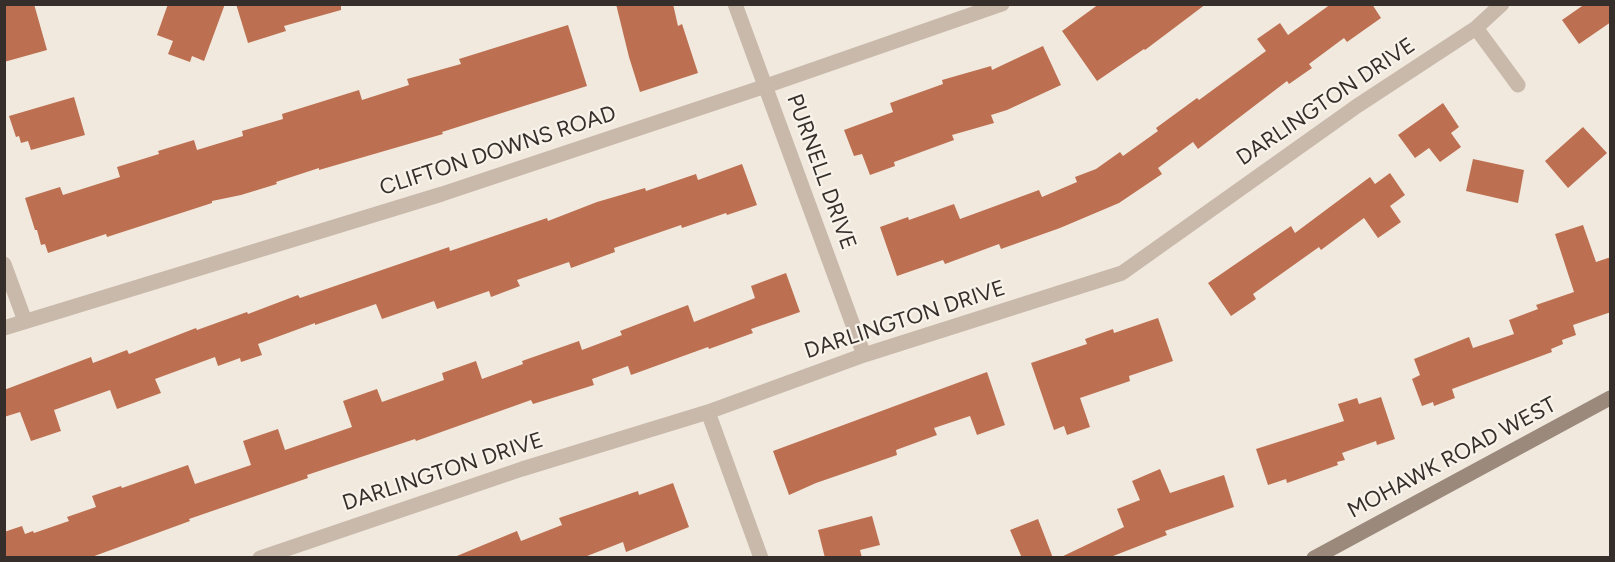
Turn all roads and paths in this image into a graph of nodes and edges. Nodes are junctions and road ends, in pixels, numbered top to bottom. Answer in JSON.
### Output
{"nodes":[{"id":1,"x":735,"y":4,"type":"edge"},
{"id":2,"x":1002,"y":4,"type":"edge"},
{"id":3,"x":1502,"y":4,"type":"edge"},
{"id":4,"x":1476,"y":28,"type":"junction"},
{"id":5,"x":1518,"y":85,"type":"dead end"},
{"id":6,"x":766,"y":86,"type":"junction"},
{"id":7,"x":4,"y":264,"type":"edge"},
{"id":8,"x":26,"y":321,"type":"junction"},
{"id":9,"x":4,"y":328,"type":"edge"},
{"id":10,"x":864,"y":355,"type":"junction"},
{"id":11,"x":1611,"y":399,"type":"edge"},
{"id":12,"x":708,"y":412,"type":"junction"},
{"id":13,"x":260,"y":558,"type":"edge"},
{"id":14,"x":761,"y":558,"type":"edge"},
{"id":15,"x":1314,"y":558,"type":"edge"}],
"edges":[{"from":1,"to":6,"type":"street","name":"PURNELL DRIVE"},
{"from":2,"to":6,"type":"street","name":"CLIFTON DOWNS ROAD"},
{"from":3,"to":4,"type":"street","name":"DARLINGTON DRIVE"},
{"from":4,"to":5,"type":"street"},
{"from":4,"to":10,"type":"street","name":"DARLINGTON DRIVE"},
{"from":6,"to":8,"type":"street","name":"CLIFTON DOWNS ROAD"},
{"from":6,"to":10,"type":"street","name":"PURNELL DRIVE"},
{"from":7,"to":8,"type":"street"},
{"from":8,"to":9,"type":"street","name":"CLIFTON DOWNS ROAD"},
{"from":10,"to":12,"type":"street","name":"DARLINGTON DRIVE"},
{"from":11,"to":15,"type":"main road","name":"MOHAWK ROAD WEST"},
{"from":12,"to":13,"type":"street","name":"DARLINGTON DRIVE"},
{"from":12,"to":14,"type":"street"}]}
